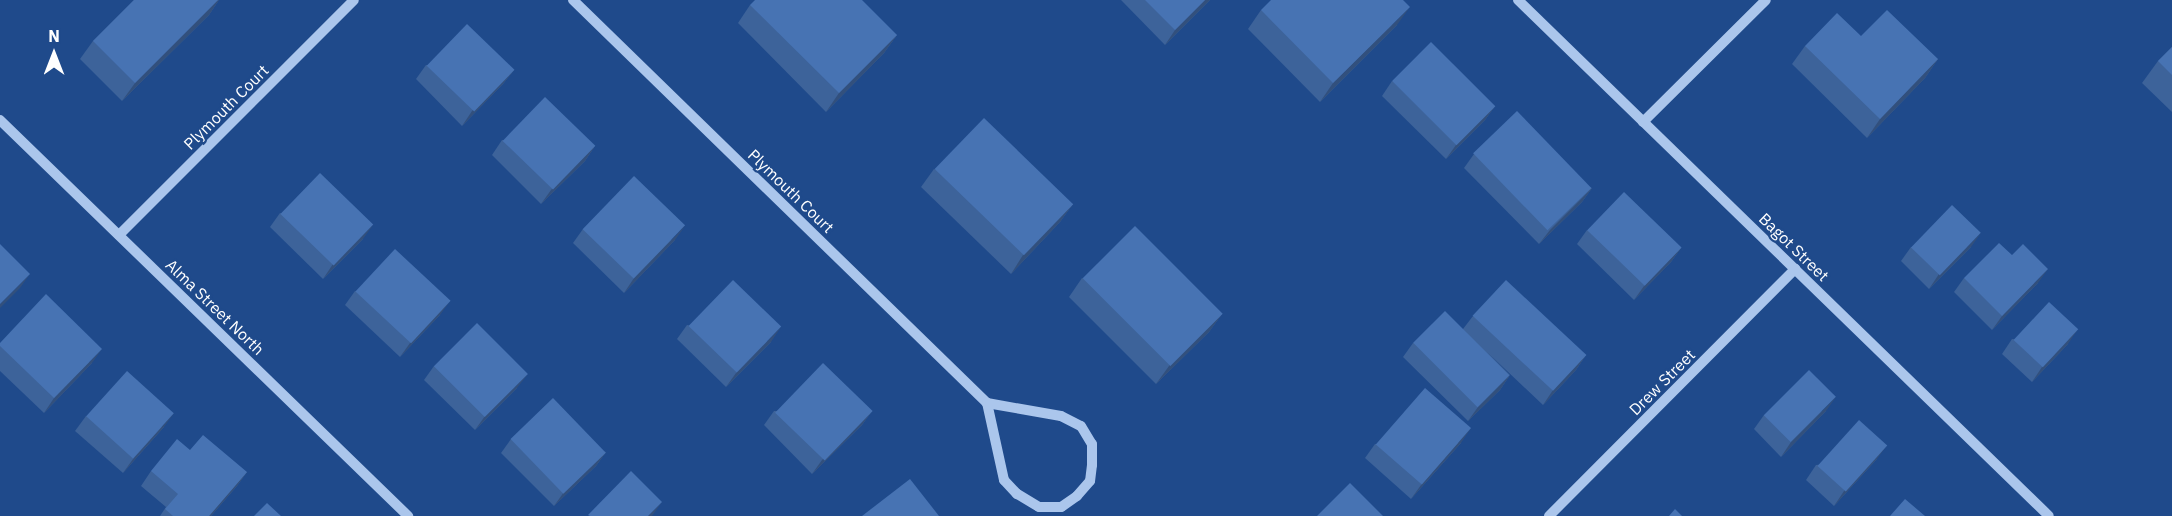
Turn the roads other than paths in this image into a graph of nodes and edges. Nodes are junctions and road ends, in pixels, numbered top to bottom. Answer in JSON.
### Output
{"nodes":[{"id":1,"x":354,"y":0,"type":"edge"},
{"id":2,"x":573,"y":0,"type":"edge"},
{"id":3,"x":1518,"y":0,"type":"edge"},
{"id":4,"x":1766,"y":0,"type":"edge"},
{"id":5,"x":0,"y":120,"type":"edge"},
{"id":6,"x":1643,"y":122,"type":"junction"},
{"id":7,"x":119,"y":235,"type":"junction"},
{"id":8,"x":1795,"y":269,"type":"junction"},
{"id":9,"x":987,"y":403,"type":"junction"},
{"id":10,"x":408,"y":516,"type":"edge"},
{"id":11,"x":1549,"y":516,"type":"edge"},
{"id":12,"x":2049,"y":516,"type":"edge"}],
"edges":[{"from":1,"to":7,"type":"street","name":"Plymouth Court"},
{"from":2,"to":9,"type":"street","name":"Plymouth Court"},
{"from":3,"to":6,"type":"street","name":"Bagot Street"},
{"from":4,"to":6,"type":"street"},
{"from":5,"to":7,"type":"street","name":"Alma Street North"},
{"from":6,"to":8,"type":"street","name":"Bagot Street"},
{"from":7,"to":10,"type":"street","name":"Alma Street North"},
{"from":8,"to":11,"type":"street","name":"Drew Street"},
{"from":8,"to":12,"type":"street","name":"Bagot Street"},
{"from":9,"to":9,"type":"street"}]}
